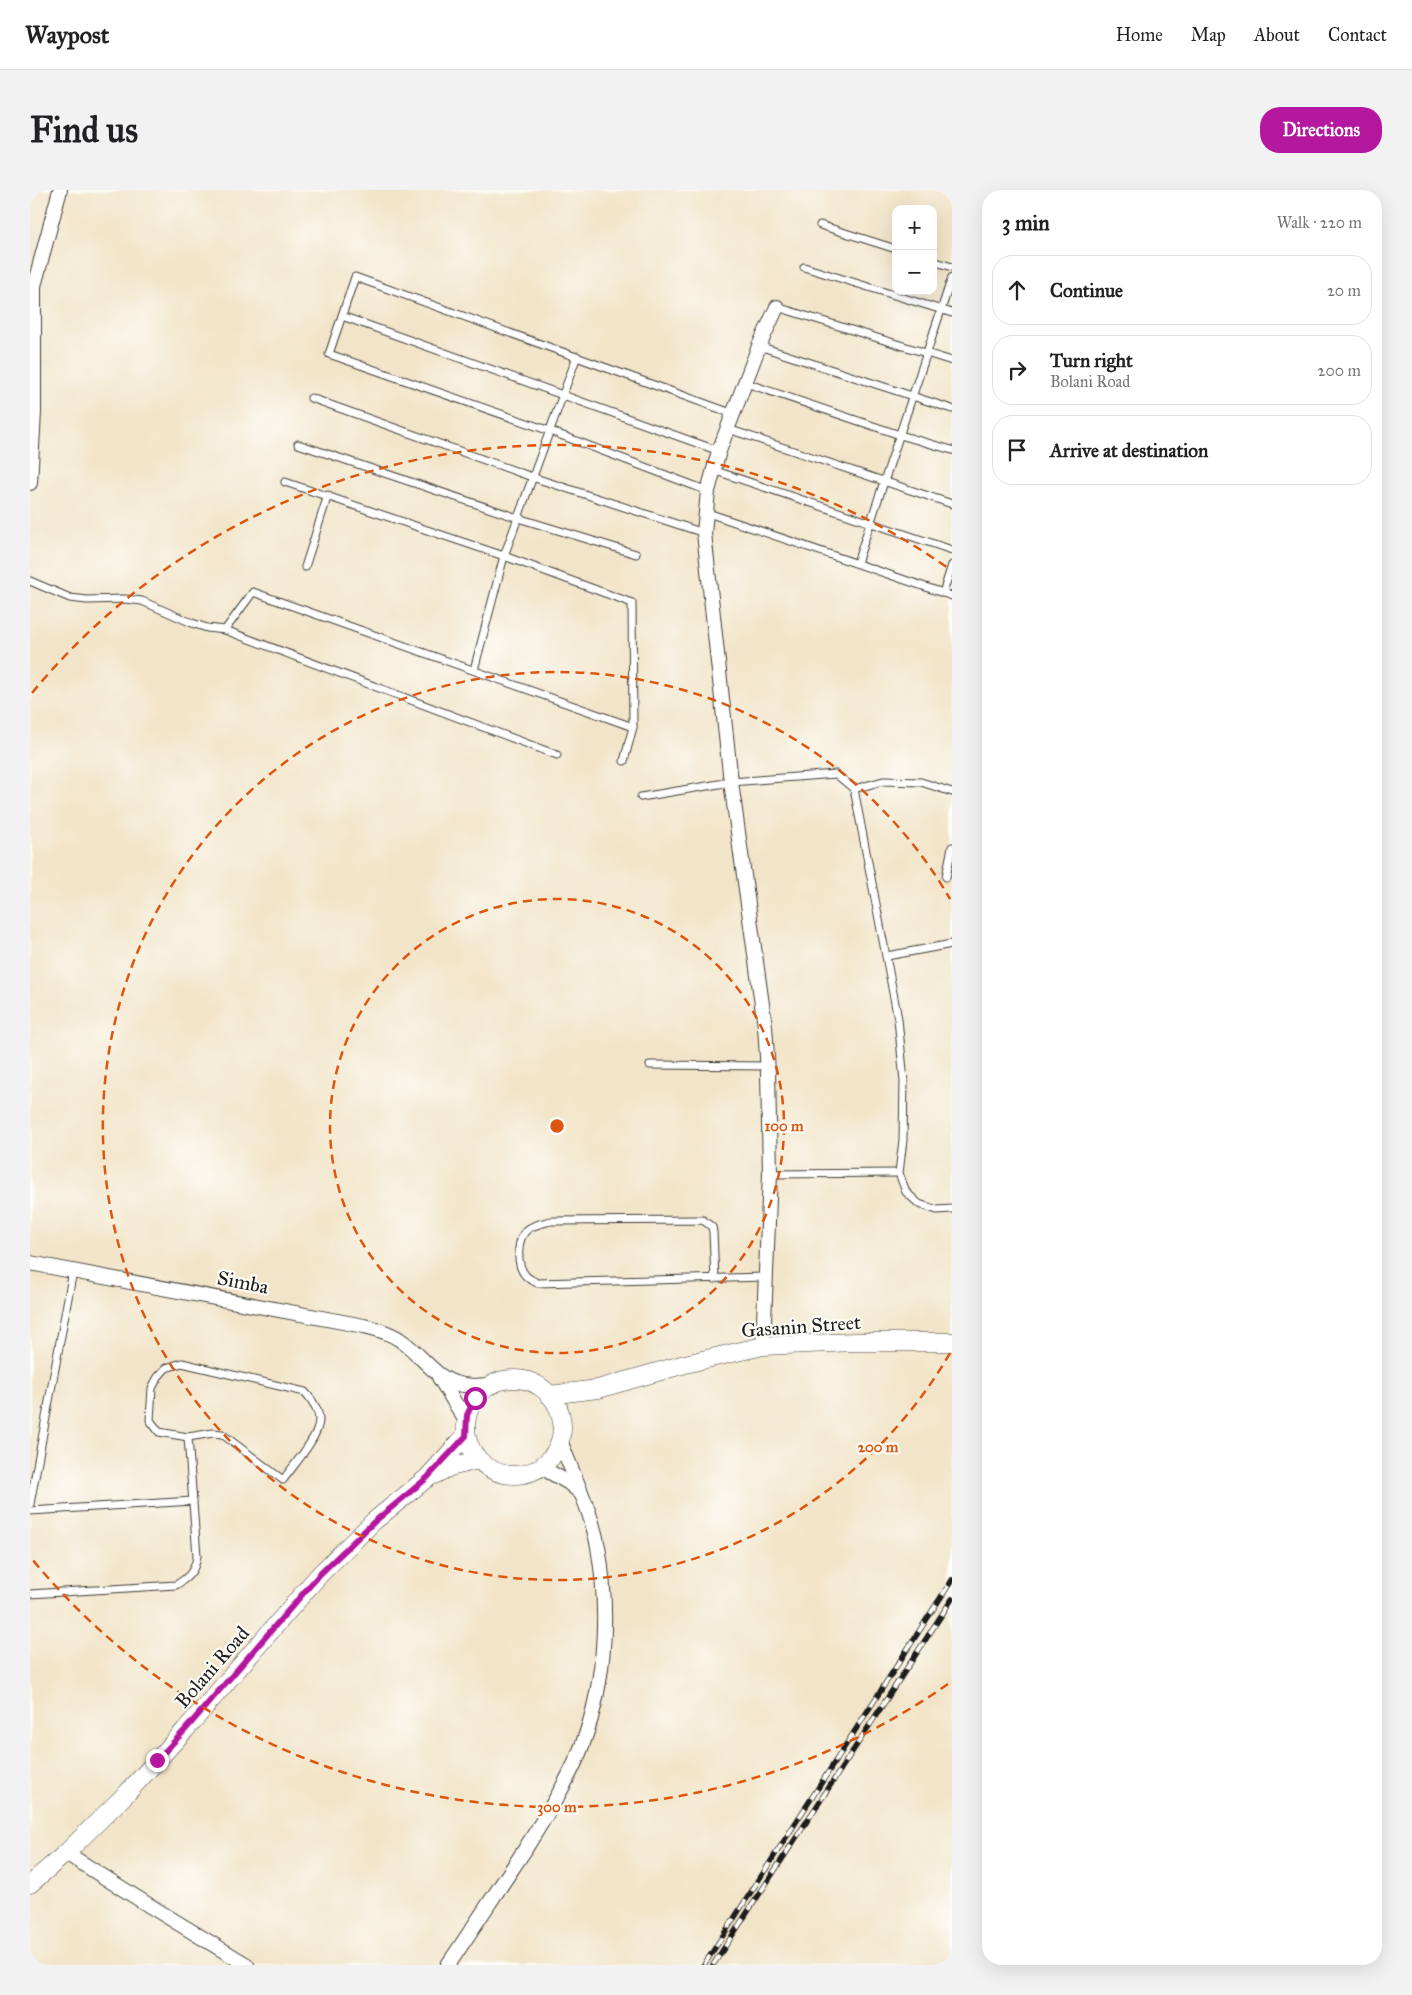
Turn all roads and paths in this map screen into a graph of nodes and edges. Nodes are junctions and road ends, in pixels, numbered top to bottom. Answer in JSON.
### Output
{"nodes":[{"id":1,"x":60,"y":190,"type":"edge"},
{"id":2,"x":820,"y":225,"type":"dead end"},
{"id":3,"x":892,"y":248,"type":"edge"},
{"id":4,"x":937,"y":262,"type":"edge"},
{"id":5,"x":804,"y":267,"type":"dead end"},
{"id":6,"x":952,"y":267,"type":"edge"},
{"id":7,"x":952,"y":278,"type":"edge"},
{"id":8,"x":32,"y":286,"type":"edge"},
{"id":9,"x":777,"y":307,"type":"joint"},
{"id":10,"x":942,"y":309,"type":"junction"},
{"id":11,"x":952,"y":312,"type":"edge"},
{"id":12,"x":342,"y":316,"type":"junction"},
{"id":13,"x":759,"y":346,"type":"junction"},
{"id":14,"x":925,"y":353,"type":"junction"},
{"id":15,"x":576,"y":356,"type":"junction"},
{"id":16,"x":952,"y":362,"type":"edge"},
{"id":17,"x":746,"y":383,"type":"junction"},
{"id":18,"x":563,"y":394,"type":"junction"},
{"id":19,"x":913,"y":396,"type":"junction"},
{"id":20,"x":311,"y":398,"type":"dead end"},
{"id":21,"x":952,"y":409,"type":"edge"},
{"id":22,"x":734,"y":414,"type":"junction"},
{"id":23,"x":728,"y":429,"type":"junction"},
{"id":24,"x":550,"y":431,"type":"junction"},
{"id":25,"x":900,"y":435,"type":"junction"},
{"id":26,"x":298,"y":444,"type":"dead end"},
{"id":27,"x":952,"y":450,"type":"edge"},
{"id":28,"x":719,"y":451,"type":"junction"},
{"id":29,"x":713,"y":470,"type":"junction"},
{"id":30,"x":532,"y":477,"type":"junction"},
{"id":31,"x":884,"y":481,"type":"junction"},
{"id":32,"x":285,"y":482,"type":"dead end"},
{"id":33,"x":30,"y":483,"type":"edge"},
{"id":34,"x":708,"y":491,"type":"junction"},
{"id":35,"x":328,"y":495,"type":"junction"},
{"id":36,"x":952,"y":504,"type":"edge"},
{"id":37,"x":705,"y":512,"type":"junction"},
{"id":38,"x":518,"y":518,"type":"junction"},
{"id":39,"x":870,"y":524,"type":"junction"},
{"id":40,"x":704,"y":533,"type":"junction"},
{"id":41,"x":952,"y":550,"type":"edge"},
{"id":42,"x":636,"y":554,"type":"dead end"},
{"id":43,"x":504,"y":556,"type":"junction"},
{"id":44,"x":857,"y":563,"type":"junction"},
{"id":45,"x":952,"y":565,"type":"edge"},
{"id":46,"x":305,"y":567,"type":"dead end"},
{"id":47,"x":30,"y":582,"type":"edge"},
{"id":48,"x":943,"y":592,"type":"junction"},
{"id":49,"x":952,"y":596,"type":"edge"},
{"id":50,"x":224,"y":630,"type":"junction"},
{"id":51,"x":474,"y":670,"type":"junction"},
{"id":52,"x":633,"y":727,"type":"junction"},
{"id":53,"x":557,"y":754,"type":"dead end"},
{"id":54,"x":624,"y":761,"type":"dead end"},
{"id":55,"x":731,"y":782,"type":"junction"},
{"id":56,"x":854,"y":789,"type":"junction"},
{"id":57,"x":952,"y":792,"type":"edge"},
{"id":58,"x":641,"y":796,"type":"dead end"},
{"id":59,"x":952,"y":847,"type":"edge"},
{"id":60,"x":946,"y":876,"type":"dead end"},
{"id":61,"x":952,"y":944,"type":"edge"},
{"id":62,"x":887,"y":956,"type":"junction"},
{"id":63,"x":650,"y":1065,"type":"dead end"},
{"id":64,"x":768,"y":1066,"type":"junction"},
{"id":65,"x":899,"y":1173,"type":"junction"},
{"id":66,"x":770,"y":1174,"type":"junction"},
{"id":67,"x":952,"y":1209,"type":"edge"},
{"id":68,"x":30,"y":1263,"type":"edge"},
{"id":69,"x":73,"y":1271,"type":"junction"},
{"id":70,"x":766,"y":1278,"type":"junction"},
{"id":71,"x":715,"y":1279,"type":"junction"},
{"id":72,"x":952,"y":1342,"type":"edge"},
{"id":73,"x":764,"y":1346,"type":"junction"},
{"id":74,"x":434,"y":1370,"type":"junction"},
{"id":75,"x":490,"y":1385,"type":"junction"},
{"id":76,"x":598,"y":1389,"type":"junction"},
{"id":77,"x":549,"y":1395,"type":"junction"},
{"id":78,"x":562,"y":1421,"type":"junction"},
{"id":79,"x":466,"y":1428,"type":"junction"},
{"id":80,"x":188,"y":1437,"type":"junction"},
{"id":81,"x":560,"y":1440,"type":"junction"},
{"id":82,"x":478,"y":1460,"type":"junction"},
{"id":83,"x":541,"y":1467,"type":"junction"},
{"id":84,"x":427,"y":1478,"type":"junction"},
{"id":85,"x":582,"y":1493,"type":"junction"},
{"id":86,"x":193,"y":1501,"type":"junction"},
{"id":87,"x":30,"y":1504,"type":"edge"},
{"id":88,"x":30,"y":1511,"type":"edge"},
{"id":89,"x":30,"y":1594,"type":"edge"},
{"id":90,"x":66,"y":1853,"type":"junction"},
{"id":91,"x":30,"y":1884,"type":"edge"},
{"id":92,"x":247,"y":1965,"type":"edge"},
{"id":93,"x":448,"y":1965,"type":"edge"}],
"edges":[{"from":1,"to":8,"type":"street"},
{"from":2,"to":3,"type":"lane"},
{"from":4,"to":6,"type":"lane"},
{"from":5,"to":10,"type":"lane"},
{"from":7,"to":10,"type":"lane"},
{"from":8,"to":33,"type":"street"},
{"from":9,"to":13,"type":"street"},
{"from":9,"to":14,"type":"lane"},
{"from":10,"to":11,"type":"lane"},
{"from":10,"to":14,"type":"lane"},
{"from":12,"to":15,"type":"lane"},
{"from":12,"to":18,"type":"lane"},
{"from":12,"to":24,"type":"lane"},
{"from":13,"to":17,"type":"street"},
{"from":13,"to":19,"type":"lane"},
{"from":14,"to":16,"type":"lane"},
{"from":14,"to":19,"type":"lane"},
{"from":15,"to":18,"type":"lane"},
{"from":15,"to":22,"type":"lane"},
{"from":17,"to":22,"type":"street"},
{"from":17,"to":25,"type":"lane"},
{"from":18,"to":24,"type":"lane"},
{"from":18,"to":28,"type":"lane"},
{"from":19,"to":21,"type":"lane"},
{"from":19,"to":25,"type":"lane"},
{"from":20,"to":30,"type":"lane"},
{"from":22,"to":23,"type":"street"},
{"from":23,"to":28,"type":"street"},
{"from":23,"to":31,"type":"lane"},
{"from":24,"to":30,"type":"lane"},
{"from":24,"to":34,"type":"lane"},
{"from":25,"to":27,"type":"lane"},
{"from":25,"to":31,"type":"lane"},
{"from":26,"to":38,"type":"lane"},
{"from":28,"to":29,"type":"street"},
{"from":29,"to":34,"type":"street"},
{"from":29,"to":39,"type":"lane"},
{"from":30,"to":38,"type":"lane"},
{"from":30,"to":40,"type":"lane"},
{"from":31,"to":36,"type":"lane"},
{"from":31,"to":39,"type":"lane"},
{"from":32,"to":35,"type":"lane"},
{"from":34,"to":37,"type":"street"},
{"from":35,"to":43,"type":"lane"},
{"from":35,"to":46,"type":"lane"},
{"from":37,"to":40,"type":"street"},
{"from":37,"to":44,"type":"lane"},
{"from":38,"to":42,"type":"lane"},
{"from":38,"to":43,"type":"lane"},
{"from":39,"to":41,"type":"lane"},
{"from":39,"to":44,"type":"lane"},
{"from":40,"to":55,"type":"street"},
{"from":43,"to":51,"type":"lane"},
{"from":43,"to":52,"type":"lane"},
{"from":44,"to":48,"type":"lane"},
{"from":45,"to":48,"type":"lane"},
{"from":47,"to":50,"type":"lane"},
{"from":48,"to":49,"type":"lane"},
{"from":50,"to":51,"type":"lane"},
{"from":50,"to":53,"type":"lane"},
{"from":51,"to":52,"type":"lane"},
{"from":52,"to":54,"type":"lane"},
{"from":55,"to":56,"type":"lane"},
{"from":55,"to":58,"type":"lane"},
{"from":55,"to":64,"type":"street"},
{"from":56,"to":57,"type":"lane"},
{"from":56,"to":62,"type":"lane"},
{"from":59,"to":60,"type":"lane"},
{"from":61,"to":62,"type":"lane"},
{"from":62,"to":65,"type":"lane"},
{"from":63,"to":64,"type":"lane"},
{"from":64,"to":66,"type":"street"},
{"from":65,"to":66,"type":"lane"},
{"from":65,"to":67,"type":"lane"},
{"from":66,"to":70,"type":"street"},
{"from":68,"to":69,"type":"street","name":"Simba"},
{"from":69,"to":74,"type":"street","name":"Simba"},
{"from":69,"to":87,"type":"lane"},
{"from":70,"to":71,"type":"lane"},
{"from":70,"to":73,"type":"street"},
{"from":71,"to":71,"type":"lane"},
{"from":72,"to":73,"type":"street","name":"Gasanin Street"},
{"from":73,"to":76,"type":"street","name":"Gasanin Street"},
{"from":74,"to":75,"type":"street"},
{"from":74,"to":79,"type":"street"},
{"from":75,"to":77,"type":"street"},
{"from":75,"to":79,"type":"street"},
{"from":76,"to":77,"type":"street","name":"Gasanin Street"},
{"from":76,"to":78,"type":"street","name":"Gasanin Street"},
{"from":77,"to":78,"type":"street"},
{"from":78,"to":81,"type":"street"},
{"from":79,"to":82,"type":"street"},
{"from":79,"to":84,"type":"street","name":"Bolani Road"},
{"from":80,"to":80,"type":"lane"},
{"from":80,"to":86,"type":"lane"},
{"from":81,"to":83,"type":"street"},
{"from":81,"to":85,"type":"street"},
{"from":82,"to":83,"type":"street"},
{"from":82,"to":84,"type":"street","name":"Bolani Road"},
{"from":83,"to":85,"type":"street"},
{"from":84,"to":90,"type":"street","name":"Bolani Road"},
{"from":85,"to":93,"type":"street"},
{"from":86,"to":88,"type":"lane"},
{"from":86,"to":89,"type":"lane"},
{"from":90,"to":91,"type":"street","name":"Bolani Road"},
{"from":90,"to":92,"type":"street"}]}
